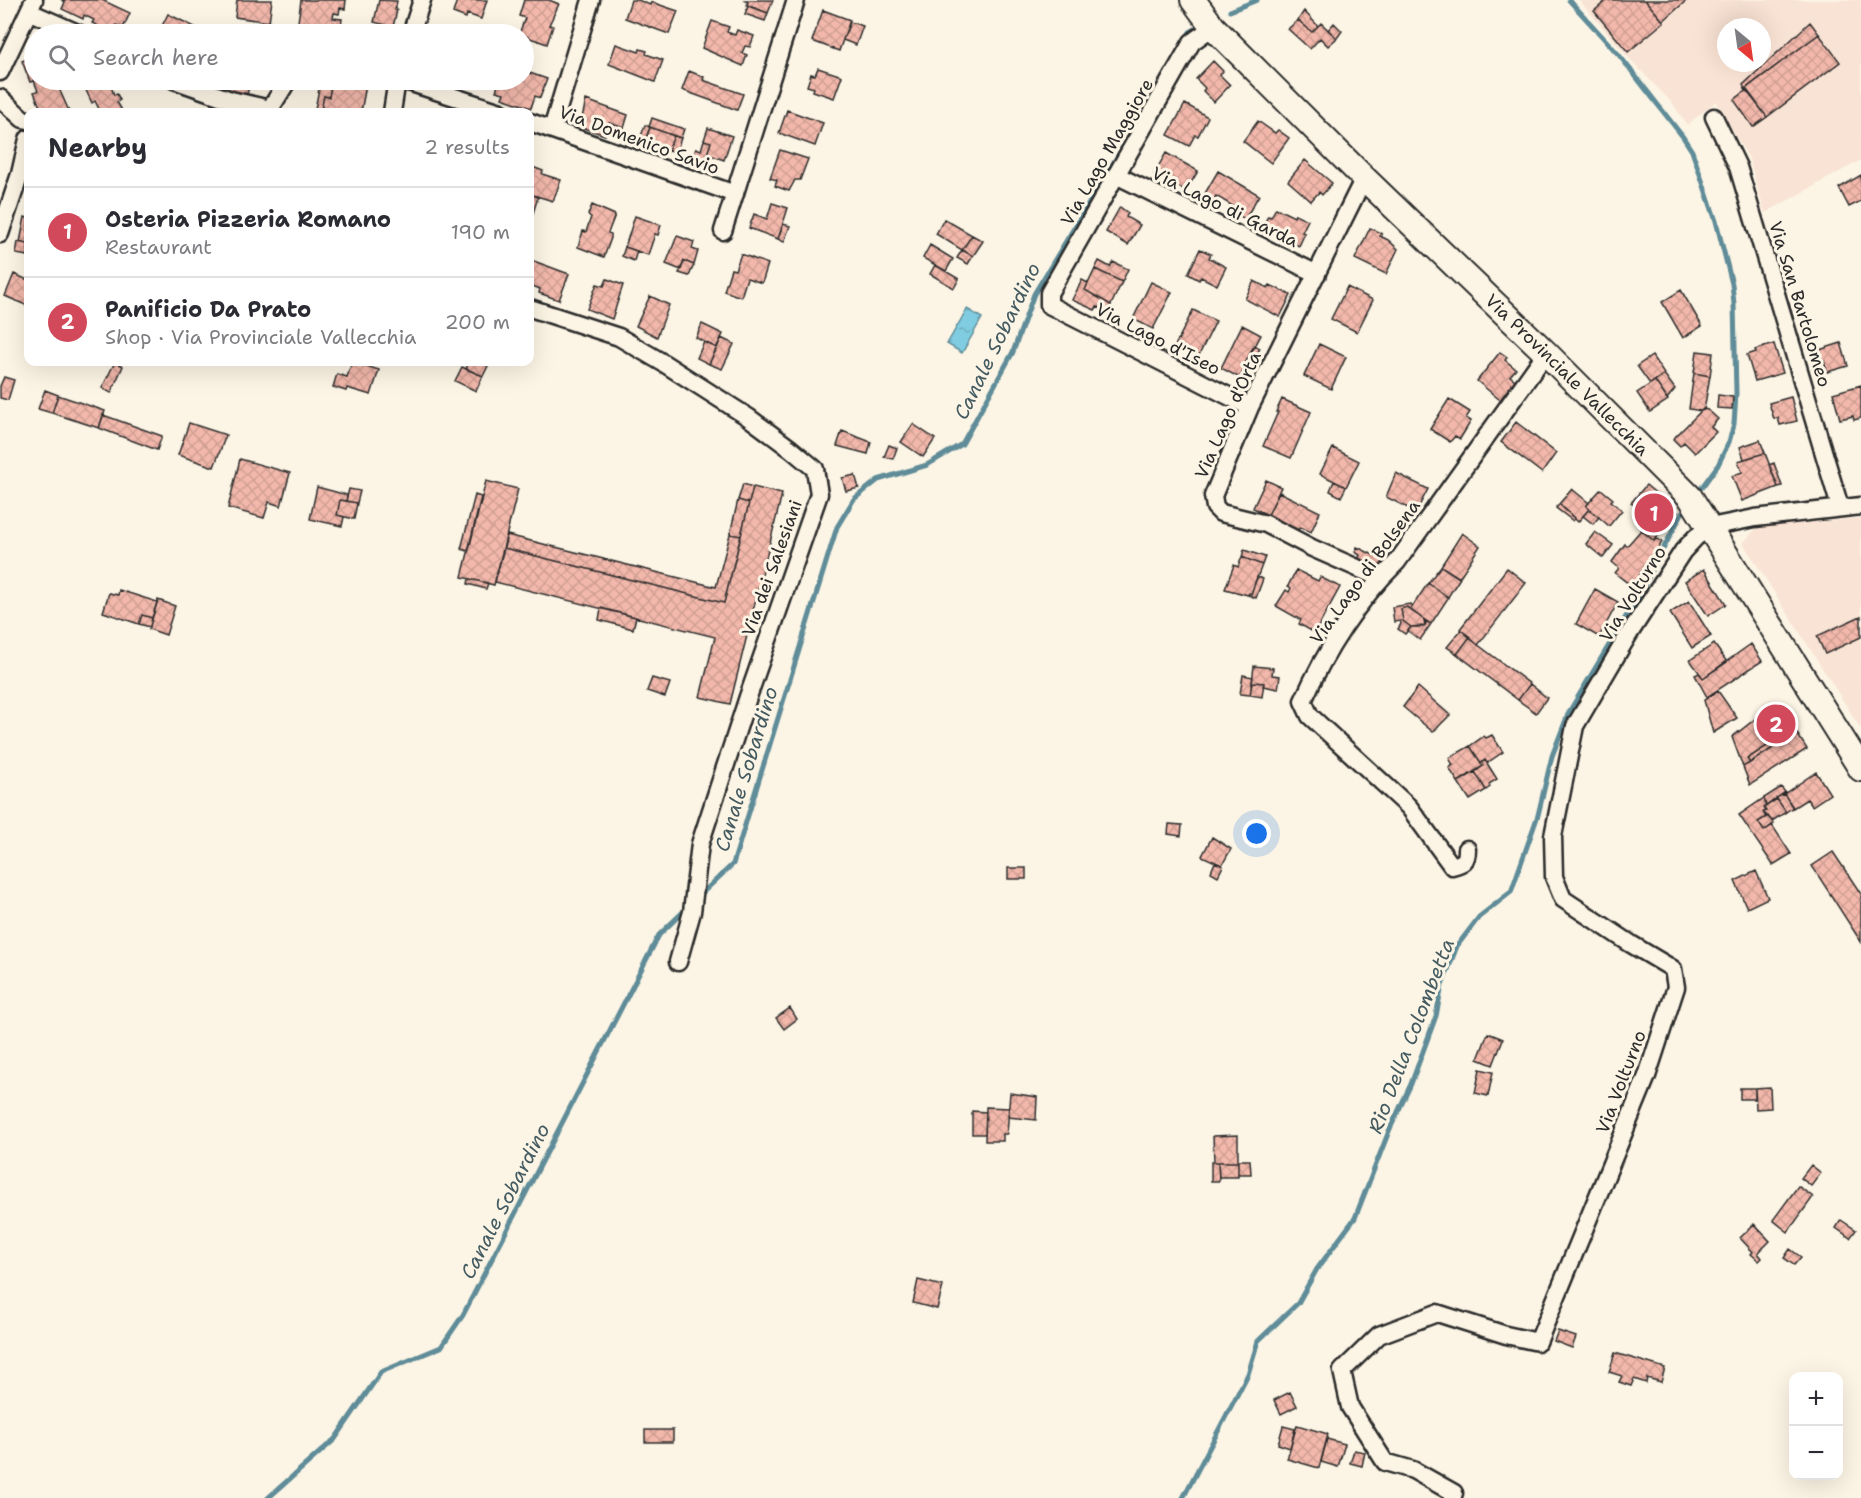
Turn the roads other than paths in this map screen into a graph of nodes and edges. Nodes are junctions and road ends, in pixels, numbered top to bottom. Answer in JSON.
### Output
{"nodes":[{"id":1,"x":422,"y":0,"type":"edge"},
{"id":2,"x":591,"y":0,"type":"edge"},
{"id":3,"x":796,"y":0,"type":"edge"},
{"id":4,"x":1193,"y":0,"type":"edge"},
{"id":5,"x":1209,"y":0,"type":"edge"},
{"id":6,"x":32,"y":6,"type":"edge"},
{"id":7,"x":63,"y":24,"type":"edge"},
{"id":8,"x":414,"y":24,"type":"edge"},
{"id":9,"x":1213,"y":27,"type":"junction"},
{"id":10,"x":0,"y":72,"type":"edge"},
{"id":11,"x":202,"y":90,"type":"edge"},
{"id":12,"x":282,"y":90,"type":"edge"},
{"id":13,"x":395,"y":90,"type":"edge"},
{"id":14,"x":433,"y":90,"type":"edge"},
{"id":15,"x":0,"y":98,"type":"edge"},
{"id":16,"x":266,"y":108,"type":"edge"},
{"id":17,"x":271,"y":108,"type":"edge"},
{"id":18,"x":393,"y":108,"type":"edge"},
{"id":19,"x":489,"y":108,"type":"edge"},
{"id":20,"x":1714,"y":117,"type":"dead end"},
{"id":21,"x":24,"y":120,"type":"edge"},
{"id":22,"x":534,"y":123,"type":"edge"},
{"id":23,"x":552,"y":129,"type":"junction"},
{"id":24,"x":24,"y":156,"type":"edge"},
{"id":25,"x":1116,"y":176,"type":"junction"},
{"id":26,"x":1364,"y":178,"type":"junction"},
{"id":27,"x":735,"y":194,"type":"junction"},
{"id":28,"x":723,"y":231,"type":"dead end"},
{"id":29,"x":0,"y":234,"type":"edge"},
{"id":30,"x":1317,"y":274,"type":"junction"},
{"id":31,"x":1049,"y":305,"type":"joint"},
{"id":32,"x":534,"y":309,"type":"edge"},
{"id":33,"x":1546,"y":353,"type":"junction"},
{"id":34,"x":1250,"y":407,"type":"junction"},
{"id":35,"x":1861,"y":506,"type":"edge"},
{"id":36,"x":1840,"y":507,"type":"junction"},
{"id":37,"x":1710,"y":527,"type":"junction"},
{"id":38,"x":1380,"y":578,"type":"junction"},
{"id":39,"x":1861,"y":769,"type":"edge"},
{"id":40,"x":1467,"y":849,"type":"dead end"},
{"id":41,"x":678,"y":962,"type":"dead end"},
{"id":42,"x":1452,"y":1498,"type":"edge"}],
"edges":[{"from":1,"to":8,"type":"street"},
{"from":2,"to":23,"type":"street"},
{"from":3,"to":27,"type":"street","name":"Via Domenico Savio"},
{"from":4,"to":9,"type":"main road","name":"Via Provinciale Vallecchia"},
{"from":5,"to":9,"type":"main road"},
{"from":6,"to":7,"type":"street"},
{"from":6,"to":10,"type":"street"},
{"from":9,"to":25,"type":"street","name":"Via Lago Maggiore"},
{"from":9,"to":26,"type":"main road","name":"Via Provinciale Vallecchia"},
{"from":11,"to":16,"type":"street"},
{"from":12,"to":17,"type":"street"},
{"from":13,"to":18,"type":"street"},
{"from":14,"to":19,"type":"street"},
{"from":15,"to":21,"type":"street"},
{"from":20,"to":36,"type":"street","name":"Via San Bartolomeo"},
{"from":22,"to":23,"type":"street","name":"Via Domenico Savio"},
{"from":23,"to":27,"type":"street","name":"Via Domenico Savio"},
{"from":24,"to":29,"type":"street"},
{"from":25,"to":30,"type":"street","name":"Via Lago di Garda"},
{"from":25,"to":31,"type":"street","name":"Via Lago Maggiore"},
{"from":26,"to":30,"type":"street","name":"Via Lago d'Orta"},
{"from":26,"to":33,"type":"main road","name":"Via Provinciale Vallecchia"},
{"from":27,"to":28,"type":"street","name":"Via Domenico Savio"},
{"from":30,"to":34,"type":"street","name":"Via Lago d'Orta"},
{"from":31,"to":34,"type":"street","name":"Via Lago d'Iseo"},
{"from":32,"to":41,"type":"street","name":"Via dei Salesiani"},
{"from":33,"to":37,"type":"main road","name":"Via Provinciale Vallecchia"},
{"from":33,"to":38,"type":"street","name":"Via Lago di Bolsena"},
{"from":34,"to":38,"type":"street","name":"Via Lago d'Orta"},
{"from":35,"to":36,"type":"street"},
{"from":36,"to":37,"type":"street"},
{"from":37,"to":39,"type":"main road","name":"Via Provinciale Vallecchia"},
{"from":37,"to":42,"type":"street","name":"Via Volturno"},
{"from":38,"to":40,"type":"street","name":"Via Lago di Bolsena"}]}
